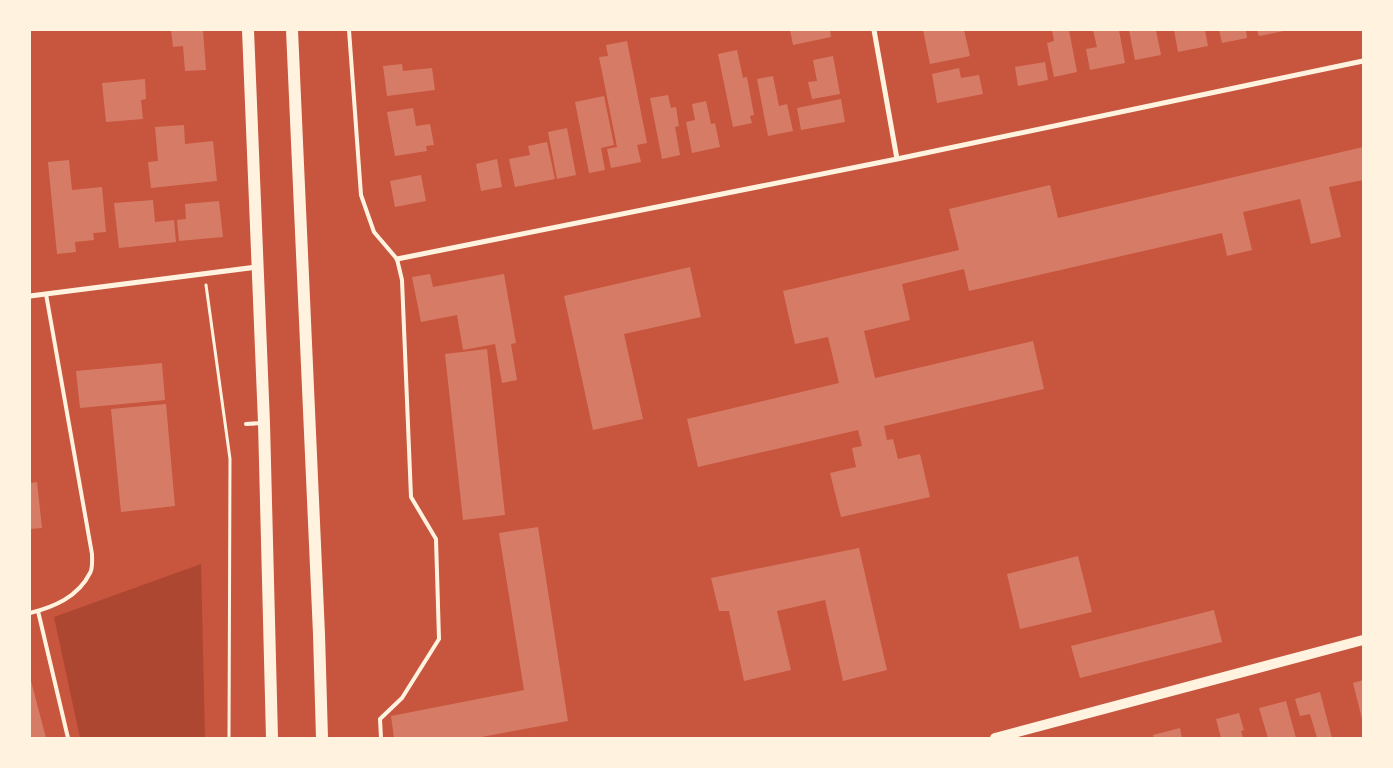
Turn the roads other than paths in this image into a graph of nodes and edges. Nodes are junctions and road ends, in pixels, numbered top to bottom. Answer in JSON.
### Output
{"nodes":[{"id":1,"x":248,"y":30,"type":"edge"},
{"id":2,"x":292,"y":30,"type":"edge"},
{"id":3,"x":349,"y":30,"type":"edge"},
{"id":4,"x":874,"y":30,"type":"edge"},
{"id":5,"x":1363,"y":61,"type":"edge"},
{"id":6,"x":897,"y":159,"type":"junction"},
{"id":7,"x":397,"y":259,"type":"junction"},
{"id":8,"x":258,"y":267,"type":"junction"},
{"id":9,"x":46,"y":294,"type":"junction"},
{"id":10,"x":30,"y":296,"type":"edge"},
{"id":11,"x":264,"y":423,"type":"junction"},
{"id":12,"x":246,"y":424,"type":"dead end"},
{"id":13,"x":38,"y":611,"type":"junction"},
{"id":14,"x":30,"y":613,"type":"edge"},
{"id":15,"x":1363,"y":640,"type":"edge"},
{"id":16,"x":68,"y":738,"type":"edge"},
{"id":17,"x":272,"y":738,"type":"edge"},
{"id":18,"x":322,"y":738,"type":"edge"},
{"id":19,"x":381,"y":738,"type":"edge"},
{"id":20,"x":995,"y":738,"type":"edge"}],
"edges":[{"from":1,"to":8,"type":"main road"},
{"from":2,"to":18,"type":"main road"},
{"from":3,"to":7,"type":"lane"},
{"from":4,"to":6,"type":"street"},
{"from":5,"to":6,"type":"street"},
{"from":6,"to":7,"type":"street"},
{"from":7,"to":19,"type":"lane"},
{"from":8,"to":9,"type":"street"},
{"from":8,"to":11,"type":"main road"},
{"from":9,"to":10,"type":"street"},
{"from":9,"to":13,"type":"lane"},
{"from":11,"to":12,"type":"lane"},
{"from":11,"to":17,"type":"main road"},
{"from":13,"to":14,"type":"lane"},
{"from":13,"to":16,"type":"lane"},
{"from":15,"to":20,"type":"main road"}]}
